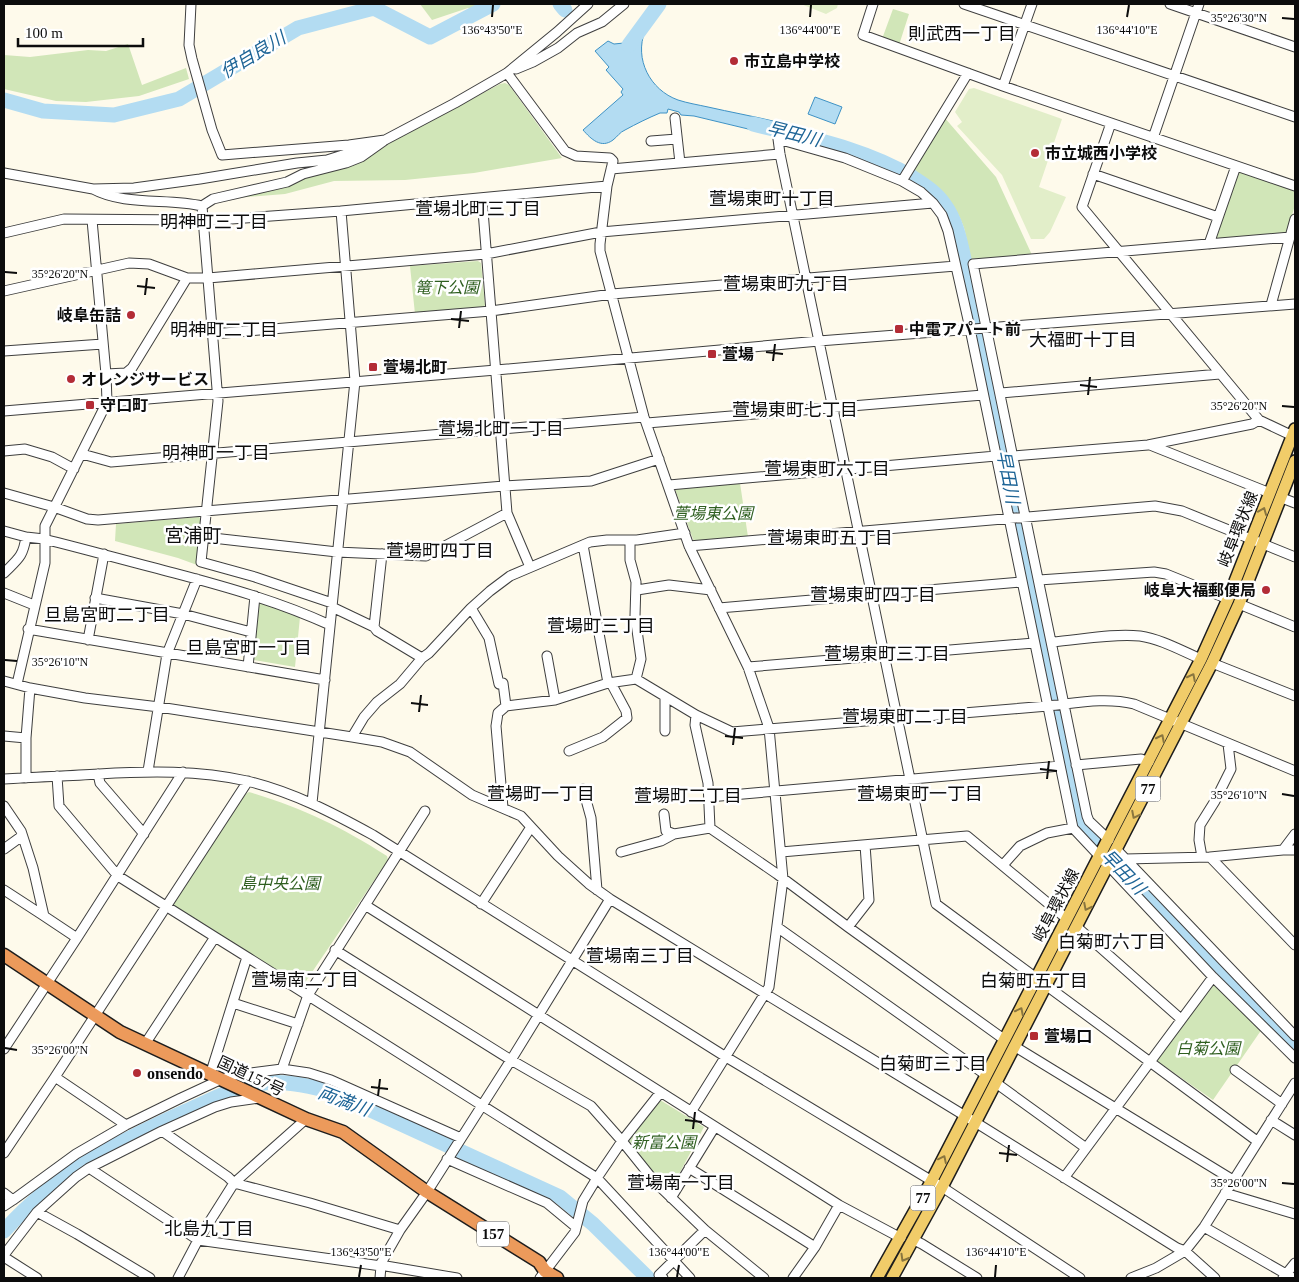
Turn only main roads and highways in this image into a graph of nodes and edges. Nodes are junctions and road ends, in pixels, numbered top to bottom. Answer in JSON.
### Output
{"nodes":[{"id":1,"x":1295,"y":434,"type":"edge"},
{"id":2,"x":1295,"y":462,"type":"edge"},
{"id":3,"x":1257,"y":542,"type":"junction"},
{"id":4,"x":1207,"y":661,"type":"junction"},
{"id":5,"x":1115,"y":849,"type":"junction"},
{"id":6,"x":1105,"y":861,"type":"junction"},
{"id":7,"x":4,"y":955,"type":"edge"},
{"id":8,"x":1041,"y":982,"type":"junction"},
{"id":9,"x":1010,"y":1043,"type":"junction"},
{"id":10,"x":542,"y":1275,"type":"edge"},
{"id":11,"x":557,"y":1278,"type":"edge"},
{"id":12,"x":877,"y":1278,"type":"edge"},
{"id":13,"x":892,"y":1278,"type":"edge"}],
"edges":[{"from":3,"to":1,"type":"main road","name":"岐阜環状線","number":"77","one_way":true},
{"from":2,"to":3,"type":"main road","name":"岐阜環状線","number":"77"},
{"from":3,"to":4,"type":"main road","name":"岐阜環状線","number":"77"},
{"from":4,"to":5,"type":"main road","name":"岐阜環状線","number":"77","one_way":true},
{"from":5,"to":4,"type":"main road","name":"岐阜環状線","number":"77","one_way":true},
{"from":5,"to":6,"type":"main road","name":"岐阜環状線","number":"77"},
{"from":6,"to":8,"type":"main road","name":"岐阜環状線","number":"77","one_way":true},
{"from":6,"to":8,"type":"main road","name":"岐阜環状線","number":"77"},
{"from":7,"to":10,"type":"highway","name":"国道157号","number":"157"},
{"from":8,"to":9,"type":"main road","name":"岐阜環状線","number":"77"},
{"from":12,"to":9,"type":"main road","name":"岐阜環状線","number":"77","one_way":true},
{"from":9,"to":13,"type":"main road","name":"岐阜環状線","number":"77","one_way":true},
{"from":10,"to":11,"type":"highway","name":"国道157号","number":"157"}]}
